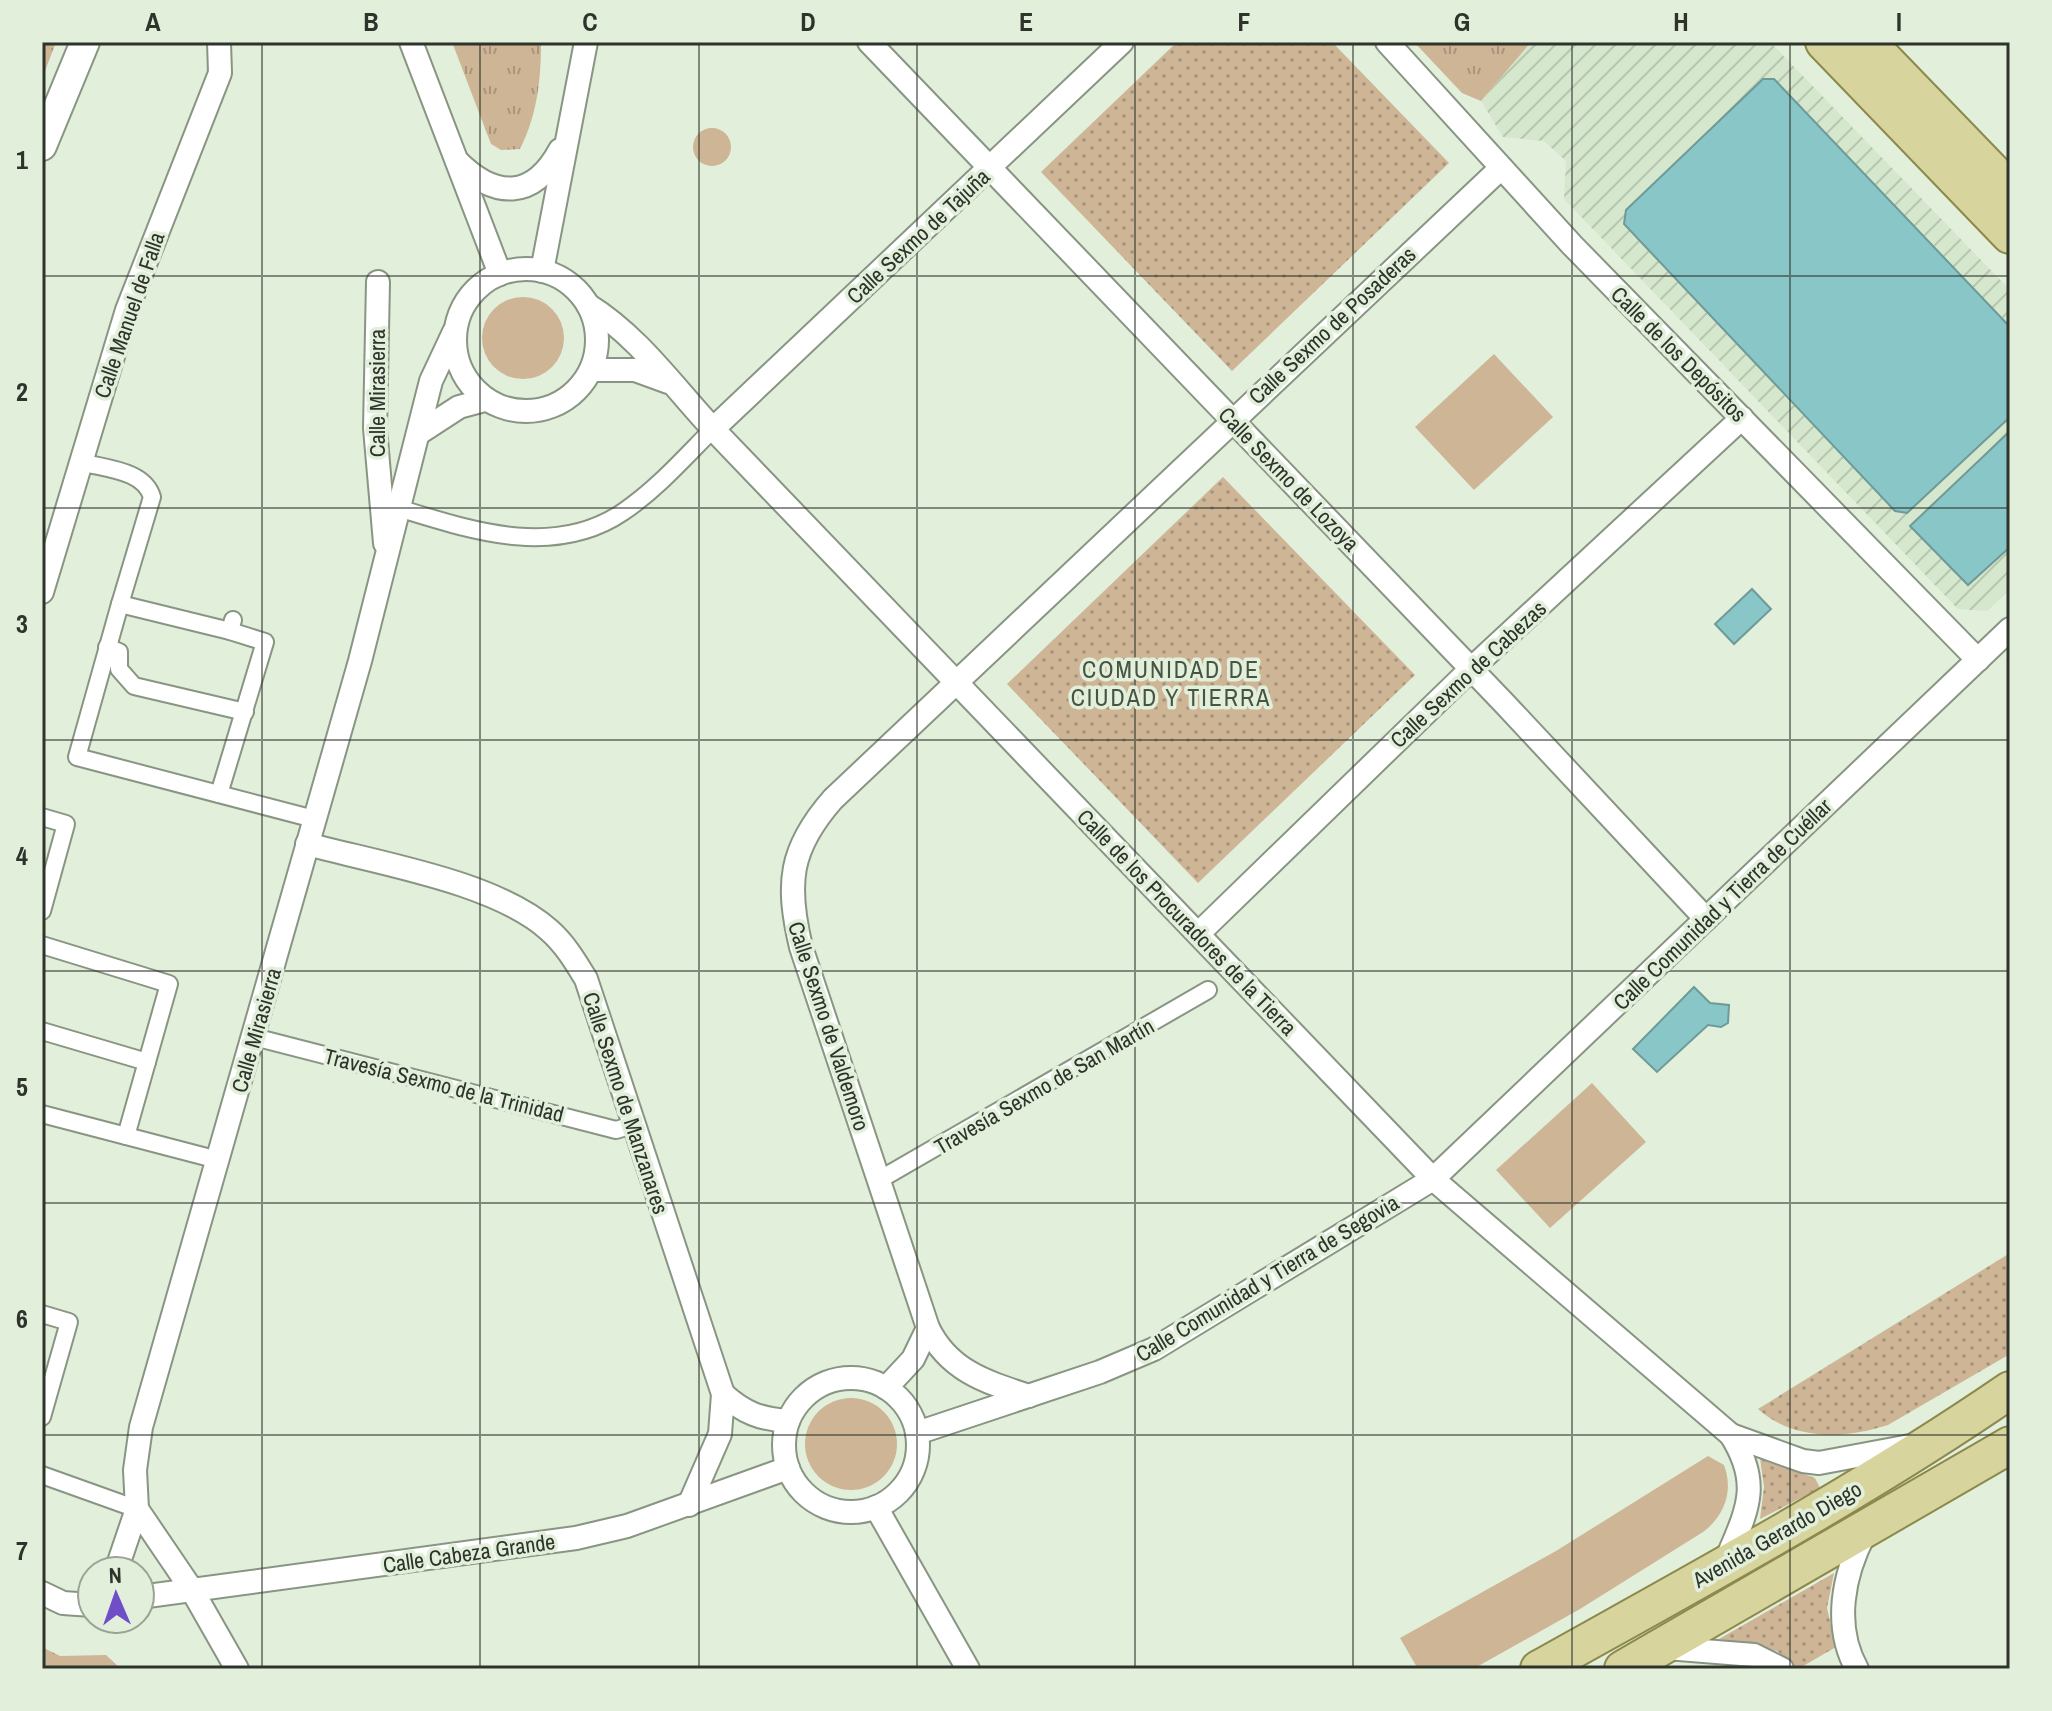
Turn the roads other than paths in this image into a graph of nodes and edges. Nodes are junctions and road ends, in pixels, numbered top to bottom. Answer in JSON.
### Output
{"nodes":[{"id":1,"x":85,"y":42,"type":"edge"},
{"id":2,"x":219,"y":42,"type":"edge"},
{"id":3,"x":411,"y":42,"type":"edge"},
{"id":4,"x":586,"y":42,"type":"edge"},
{"id":5,"x":869,"y":42,"type":"edge"},
{"id":6,"x":1122,"y":42,"type":"edge"},
{"id":7,"x":1387,"y":42,"type":"edge"},
{"id":8,"x":1824,"y":42,"type":"edge"},
{"id":9,"x":1867,"y":42,"type":"edge"},
{"id":10,"x":566,"y":138,"type":"junction"},
{"id":11,"x":42,"y":146,"type":"edge"},
{"id":12,"x":454,"y":157,"type":"junction"},
{"id":13,"x":990,"y":168,"type":"junction"},
{"id":14,"x":1501,"y":168,"type":"junction"},
{"id":15,"x":2010,"y":190,"type":"edge"},
{"id":16,"x":2010,"y":235,"type":"edge"},
{"id":17,"x":542,"y":271,"type":"junction"},
{"id":18,"x":500,"y":274,"type":"junction"},
{"id":19,"x":378,"y":282,"type":"dead end"},
{"id":20,"x":588,"y":305,"type":"junction"},
{"id":21,"x":454,"y":332,"type":"junction"},
{"id":22,"x":591,"y":370,"type":"junction"},
{"id":23,"x":668,"y":382,"type":"junction"},
{"id":24,"x":485,"y":400,"type":"junction"},
{"id":25,"x":1742,"y":418,"type":"junction"},
{"id":26,"x":1232,"y":420,"type":"junction"},
{"id":27,"x":713,"y":429,"type":"junction"},
{"id":28,"x":419,"y":433,"type":"junction"},
{"id":29,"x":81,"y":462,"type":"junction"},
{"id":30,"x":398,"y":508,"type":"junction"},
{"id":31,"x":386,"y":552,"type":"junction"},
{"id":32,"x":42,"y":592,"type":"edge"},
{"id":33,"x":120,"y":604,"type":"junction"},
{"id":34,"x":2010,"y":629,"type":"edge"},
{"id":35,"x":107,"y":647,"type":"junction"},
{"id":36,"x":1978,"y":660,"type":"junction"},
{"id":37,"x":1471,"y":669,"type":"junction"},
{"id":38,"x":955,"y":681,"type":"junction"},
{"id":39,"x":245,"y":712,"type":"junction"},
{"id":40,"x":219,"y":794,"type":"junction"},
{"id":41,"x":42,"y":817,"type":"edge"},
{"id":42,"x":314,"y":819,"type":"junction"},
{"id":43,"x":307,"y":844,"type":"junction"},
{"id":44,"x":42,"y":911,"type":"edge"},
{"id":45,"x":1706,"y":919,"type":"junction"},
{"id":46,"x":1198,"y":934,"type":"junction"},
{"id":47,"x":42,"y":945,"type":"edge"},
{"id":48,"x":1208,"y":990,"type":"dead end"},
{"id":49,"x":42,"y":1031,"type":"edge"},
{"id":50,"x":254,"y":1037,"type":"junction"},
{"id":51,"x":147,"y":1062,"type":"junction"},
{"id":52,"x":42,"y":1114,"type":"edge"},
{"id":53,"x":633,"y":1125,"type":"junction"},
{"id":54,"x":126,"y":1136,"type":"junction"},
{"id":55,"x":218,"y":1160,"type":"junction"},
{"id":56,"x":1433,"y":1179,"type":"junction"},
{"id":57,"x":879,"y":1180,"type":"junction"},
{"id":58,"x":42,"y":1314,"type":"edge"},
{"id":59,"x":928,"y":1328,"type":"junction"},
{"id":60,"x":886,"y":1388,"type":"junction"},
{"id":61,"x":46,"y":1389,"type":"edge"},
{"id":62,"x":2010,"y":1390,"type":"edge"},
{"id":63,"x":723,"y":1394,"type":"junction"},
{"id":64,"x":1029,"y":1396,"type":"junction"},
{"id":65,"x":42,"y":1417,"type":"edge"},
{"id":66,"x":788,"y":1421,"type":"junction"},
{"id":67,"x":917,"y":1433,"type":"junction"},
{"id":68,"x":1731,"y":1435,"type":"junction"},
{"id":69,"x":1935,"y":1441,"type":"junction"},
{"id":70,"x":2010,"y":1445,"type":"edge"},
{"id":71,"x":788,"y":1468,"type":"junction"},
{"id":72,"x":42,"y":1475,"type":"edge"},
{"id":73,"x":689,"y":1505,"type":"junction"},
{"id":74,"x":876,"y":1507,"type":"junction"},
{"id":75,"x":137,"y":1509,"type":"junction"},
{"id":76,"x":1868,"y":1528,"type":"junction"},
{"id":77,"x":121,"y":1555,"type":"edge"},
{"id":78,"x":1725,"y":1565,"type":"junction"},
{"id":79,"x":192,"y":1590,"type":"junction"},
{"id":80,"x":42,"y":1593,"type":"edge"},
{"id":81,"x":156,"y":1595,"type":"edge"},
{"id":82,"x":76,"y":1603,"type":"edge"},
{"id":83,"x":1661,"y":1648,"type":"junction"},
{"id":84,"x":237,"y":1669,"type":"edge"},
{"id":85,"x":968,"y":1669,"type":"edge"},
{"id":86,"x":1539,"y":1669,"type":"edge"},
{"id":87,"x":1623,"y":1669,"type":"edge"},
{"id":88,"x":1782,"y":1669,"type":"edge"},
{"id":89,"x":1857,"y":1669,"type":"edge"}],
"edges":[{"from":1,"to":11,"type":"street"},
{"from":2,"to":29,"type":"street","name":"Calle Manuel de Falla"},
{"from":3,"to":12,"type":"street"},
{"from":4,"to":10,"type":"street"},
{"from":5,"to":13,"type":"street","name":"Calle Sexmo de Lozoya"},
{"from":6,"to":13,"type":"street","name":"Calle Sexmo de Tajuña"},
{"from":7,"to":14,"type":"street","name":"Calle de los Depósitos"},
{"from":8,"to":16,"type":"main road"},
{"from":9,"to":15,"type":"main road"},
{"from":10,"to":12,"type":"street"},
{"from":10,"to":17,"type":"street"},
{"from":12,"to":18,"type":"street"},
{"from":13,"to":26,"type":"street","name":"Calle Sexmo de Lozoya"},
{"from":13,"to":27,"type":"street","name":"Calle Sexmo de Tajuña"},
{"from":14,"to":25,"type":"street","name":"Calle de los Depósitos"},
{"from":14,"to":26,"type":"street","name":"Calle Sexmo de Posaderas"},
{"from":17,"to":18,"type":"street"},
{"from":17,"to":20,"type":"street"},
{"from":18,"to":21,"type":"street"},
{"from":19,"to":31,"type":"street","name":"Calle Mirasierra"},
{"from":20,"to":22,"type":"street"},
{"from":20,"to":23,"type":"street","name":"Calle de los Procuradores de la Tierra"},
{"from":21,"to":24,"type":"street"},
{"from":21,"to":28,"type":"street","name":"Calle Mirasierra"},
{"from":22,"to":23,"type":"street","name":"Calle de los Procuradores de la Tierra"},
{"from":22,"to":24,"type":"street"},
{"from":23,"to":27,"type":"street","name":"Calle de los Procuradores de la Tierra"},
{"from":24,"to":28,"type":"street","name":"Calle Mirasierra"},
{"from":25,"to":36,"type":"street","name":"Calle de los Depósitos"},
{"from":25,"to":37,"type":"street","name":"Calle Sexmo de Cabezas"},
{"from":26,"to":37,"type":"street","name":"Calle Sexmo de Lozoya"},
{"from":26,"to":38,"type":"street","name":"Calle Sexmo de Posaderas"},
{"from":27,"to":30,"type":"street"},
{"from":27,"to":38,"type":"street","name":"Calle de los Procuradores de la Tierra"},
{"from":28,"to":30,"type":"street","name":"Calle Mirasierra"},
{"from":29,"to":32,"type":"street","name":"Calle Manuel de Falla"},
{"from":29,"to":33,"type":"street"},
{"from":30,"to":31,"type":"street","name":"Calle Mirasierra"},
{"from":31,"to":42,"type":"street","name":"Calle Mirasierra"},
{"from":33,"to":35,"type":"street"},
{"from":33,"to":39,"type":"street"},
{"from":34,"to":36,"type":"street","name":"Calle Comunidad y Tierra de Cuéllar"},
{"from":35,"to":39,"type":"street"},
{"from":35,"to":40,"type":"street"},
{"from":36,"to":45,"type":"street","name":"Calle Comunidad y Tierra de Cuéllar"},
{"from":37,"to":45,"type":"street","name":"Calle Sexmo de Lozoya"},
{"from":37,"to":46,"type":"street","name":"Calle Sexmo de Cabezas"},
{"from":38,"to":46,"type":"street","name":"Calle de los Procuradores de la Tierra"},
{"from":38,"to":57,"type":"street","name":"Calle Sexmo de Valdemoro"},
{"from":39,"to":40,"type":"street"},
{"from":40,"to":42,"type":"street"},
{"from":41,"to":44,"type":"street"},
{"from":42,"to":43,"type":"street","name":"Calle Mirasierra"},
{"from":43,"to":50,"type":"street","name":"Calle Mirasierra"},
{"from":43,"to":53,"type":"street","name":"Calle Sexmo de Manzanares"},
{"from":45,"to":56,"type":"street","name":"Calle Comunidad y Tierra de Cuéllar"},
{"from":46,"to":56,"type":"street","name":"Calle de los Procuradores de la Tierra"},
{"from":47,"to":51,"type":"street"},
{"from":48,"to":57,"type":"street","name":"Travesía Sexmo de San Martín"},
{"from":49,"to":51,"type":"street"},
{"from":50,"to":53,"type":"street","name":"Travesía Sexmo de la Trinidad"},
{"from":50,"to":55,"type":"street","name":"Calle Mirasierra"},
{"from":51,"to":54,"type":"street"},
{"from":52,"to":54,"type":"street"},
{"from":53,"to":63,"type":"street","name":"Calle Sexmo de Manzanares"},
{"from":54,"to":55,"type":"street"},
{"from":55,"to":75,"type":"street","name":"Calle Mirasierra"},
{"from":56,"to":64,"type":"street","name":"Calle Comunidad y Tierra de Segovia"},
{"from":56,"to":68,"type":"street","name":"Calle de los Procuradores de la Tierra"},
{"from":57,"to":59,"type":"street","name":"Calle Sexmo de Valdemoro"},
{"from":58,"to":61,"type":"street"},
{"from":59,"to":60,"type":"street"},
{"from":59,"to":64,"type":"street","name":"Calle Sexmo de Valdemoro"},
{"from":60,"to":66,"type":"street"},
{"from":60,"to":67,"type":"street"},
{"from":61,"to":65,"type":"street"},
{"from":62,"to":69,"type":"main road","name":"Avenida Gerardo Diego"},
{"from":63,"to":66,"type":"street"},
{"from":63,"to":73,"type":"street","name":"Calle Sexmo de Manzanares"},
{"from":64,"to":67,"type":"street","name":"Calle Comunidad y Tierra de Segovia"},
{"from":66,"to":71,"type":"street"},
{"from":67,"to":74,"type":"street"},
{"from":68,"to":69,"type":"street"},
{"from":68,"to":78,"type":"street"},
{"from":69,"to":78,"type":"main road","name":"Avenida Gerardo Diego"},
{"from":70,"to":76,"type":"main road","name":"Avenida Gerardo Diego"},
{"from":71,"to":73,"type":"street","name":"Calle Cabeza Grande"},
{"from":71,"to":74,"type":"street"},
{"from":72,"to":75,"type":"street"},
{"from":73,"to":79,"type":"street","name":"Calle Cabeza Grande"},
{"from":74,"to":85,"type":"street"},
{"from":75,"to":77,"type":"street","name":"Calle Mirasierra"},
{"from":75,"to":79,"type":"street"},
{"from":76,"to":83,"type":"main road","name":"Avenida Gerardo Diego"},
{"from":76,"to":89,"type":"street"},
{"from":78,"to":86,"type":"main road","name":"Avenida Gerardo Diego"},
{"from":79,"to":81,"type":"street","name":"Calle Cabeza Grande"},
{"from":79,"to":84,"type":"street"},
{"from":80,"to":82,"type":"street"},
{"from":83,"to":87,"type":"main road","name":"Avenida Gerardo Diego"},
{"from":83,"to":88,"type":"street"}]}
